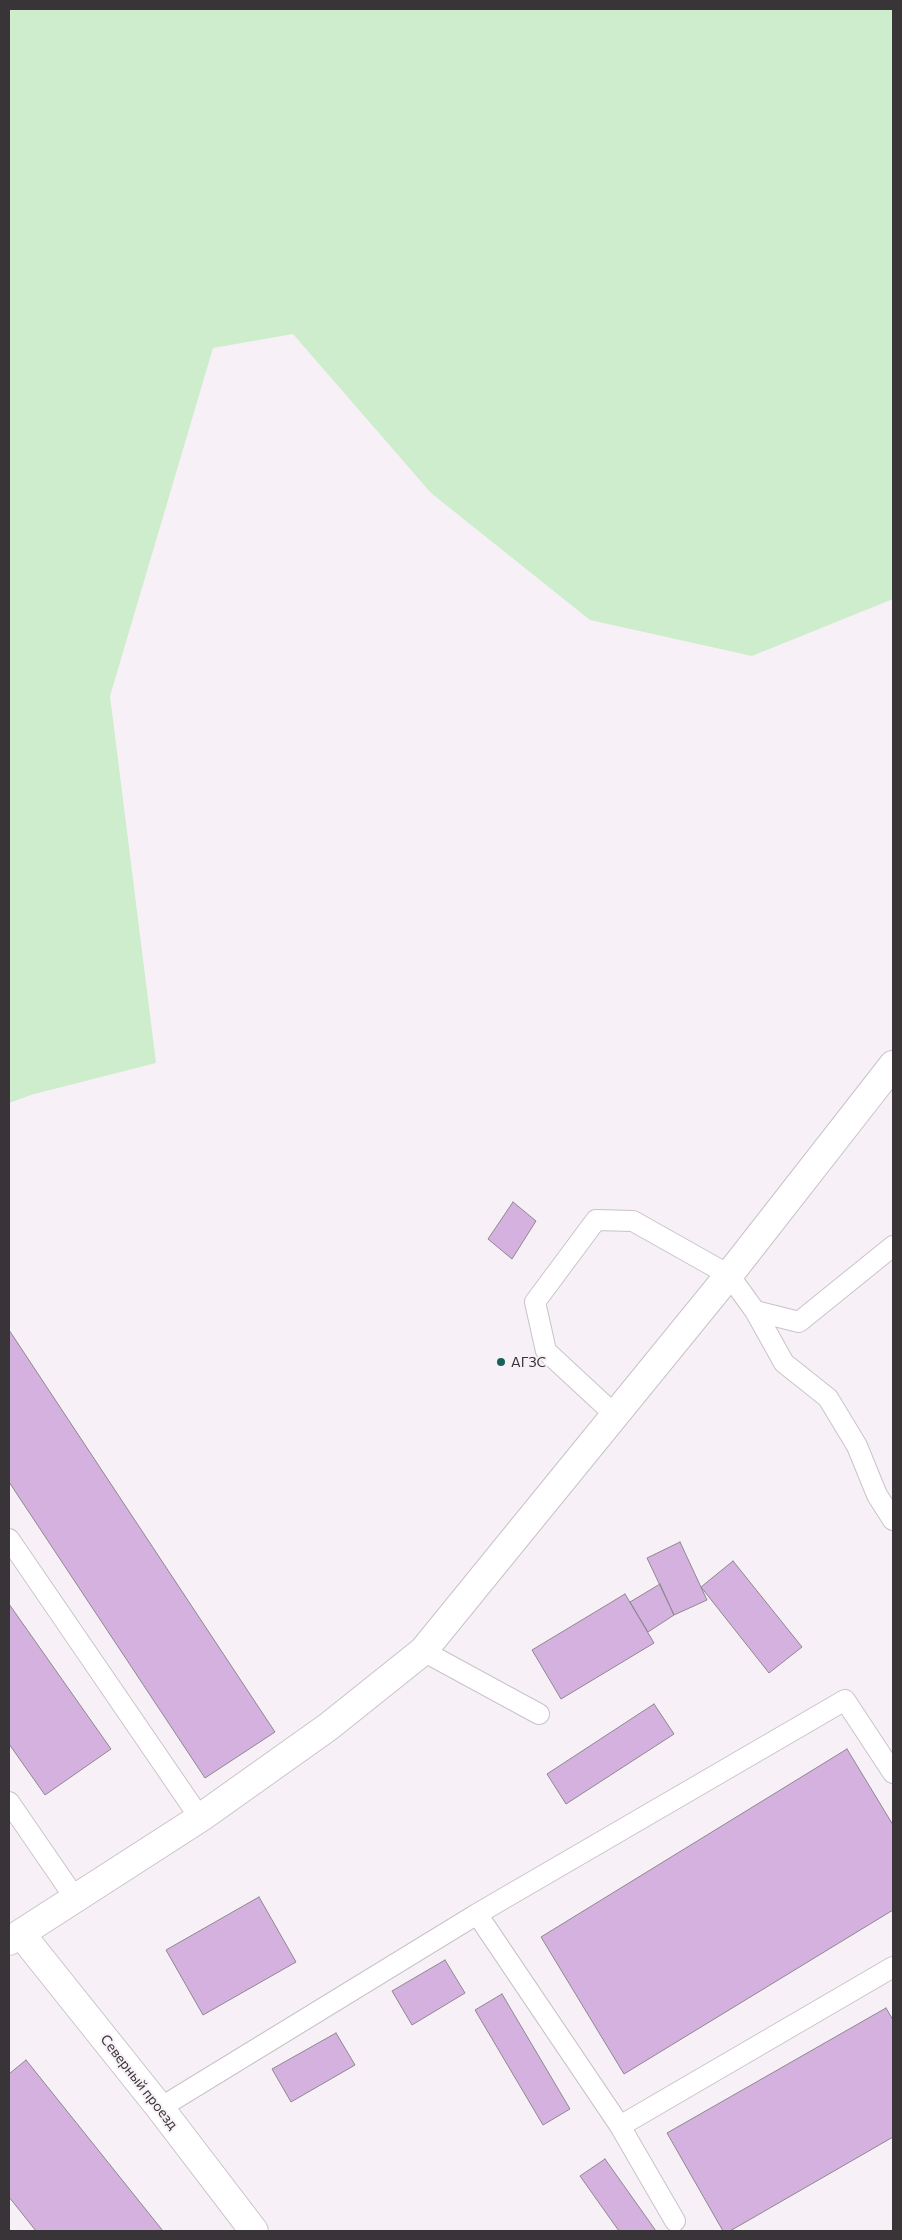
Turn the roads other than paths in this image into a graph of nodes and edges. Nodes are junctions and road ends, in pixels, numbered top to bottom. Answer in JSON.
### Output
{"nodes":[{"id":1,"x":893,"y":1065,"type":"edge"},
{"id":2,"x":893,"y":1246,"type":"edge"},
{"id":3,"x":729,"y":1275,"type":"junction"},
{"id":4,"x":755,"y":1311,"type":"junction"},
{"id":5,"x":615,"y":1415,"type":"junction"},
{"id":6,"x":893,"y":1520,"type":"edge"},
{"id":7,"x":9,"y":1539,"type":"edge"},
{"id":8,"x":423,"y":1651,"type":"junction"},
{"id":9,"x":540,"y":1714,"type":"dead end"},
{"id":10,"x":893,"y":1773,"type":"edge"},
{"id":11,"x":9,"y":1802,"type":"edge"},
{"id":12,"x":200,"y":1818,"type":"junction"},
{"id":13,"x":75,"y":1898,"type":"junction"},
{"id":14,"x":477,"y":1914,"type":"junction"},
{"id":15,"x":15,"y":1938,"type":"edge"},
{"id":16,"x":893,"y":1967,"type":"edge"},
{"id":17,"x":160,"y":2108,"type":"junction"},
{"id":18,"x":620,"y":2126,"type":"junction"},
{"id":19,"x":675,"y":2221,"type":"dead end"},
{"id":20,"x":254,"y":2231,"type":"edge"}],
"edges":[{"from":1,"to":3,"type":"street"},
{"from":2,"to":4,"type":"lane"},
{"from":3,"to":4,"type":"lane"},
{"from":3,"to":5,"type":"street"},
{"from":3,"to":5,"type":"lane"},
{"from":4,"to":6,"type":"lane"},
{"from":5,"to":8,"type":"street"},
{"from":7,"to":12,"type":"lane"},
{"from":8,"to":9,"type":"lane"},
{"from":8,"to":12,"type":"street"},
{"from":10,"to":14,"type":"lane"},
{"from":11,"to":13,"type":"lane"},
{"from":12,"to":13,"type":"street"},
{"from":13,"to":15,"type":"street"},
{"from":14,"to":17,"type":"lane"},
{"from":14,"to":18,"type":"lane"},
{"from":15,"to":17,"type":"street","name":"Северный проезд"},
{"from":16,"to":18,"type":"lane"},
{"from":17,"to":20,"type":"street","name":"Северный проезд"},
{"from":18,"to":19,"type":"lane"}]}
